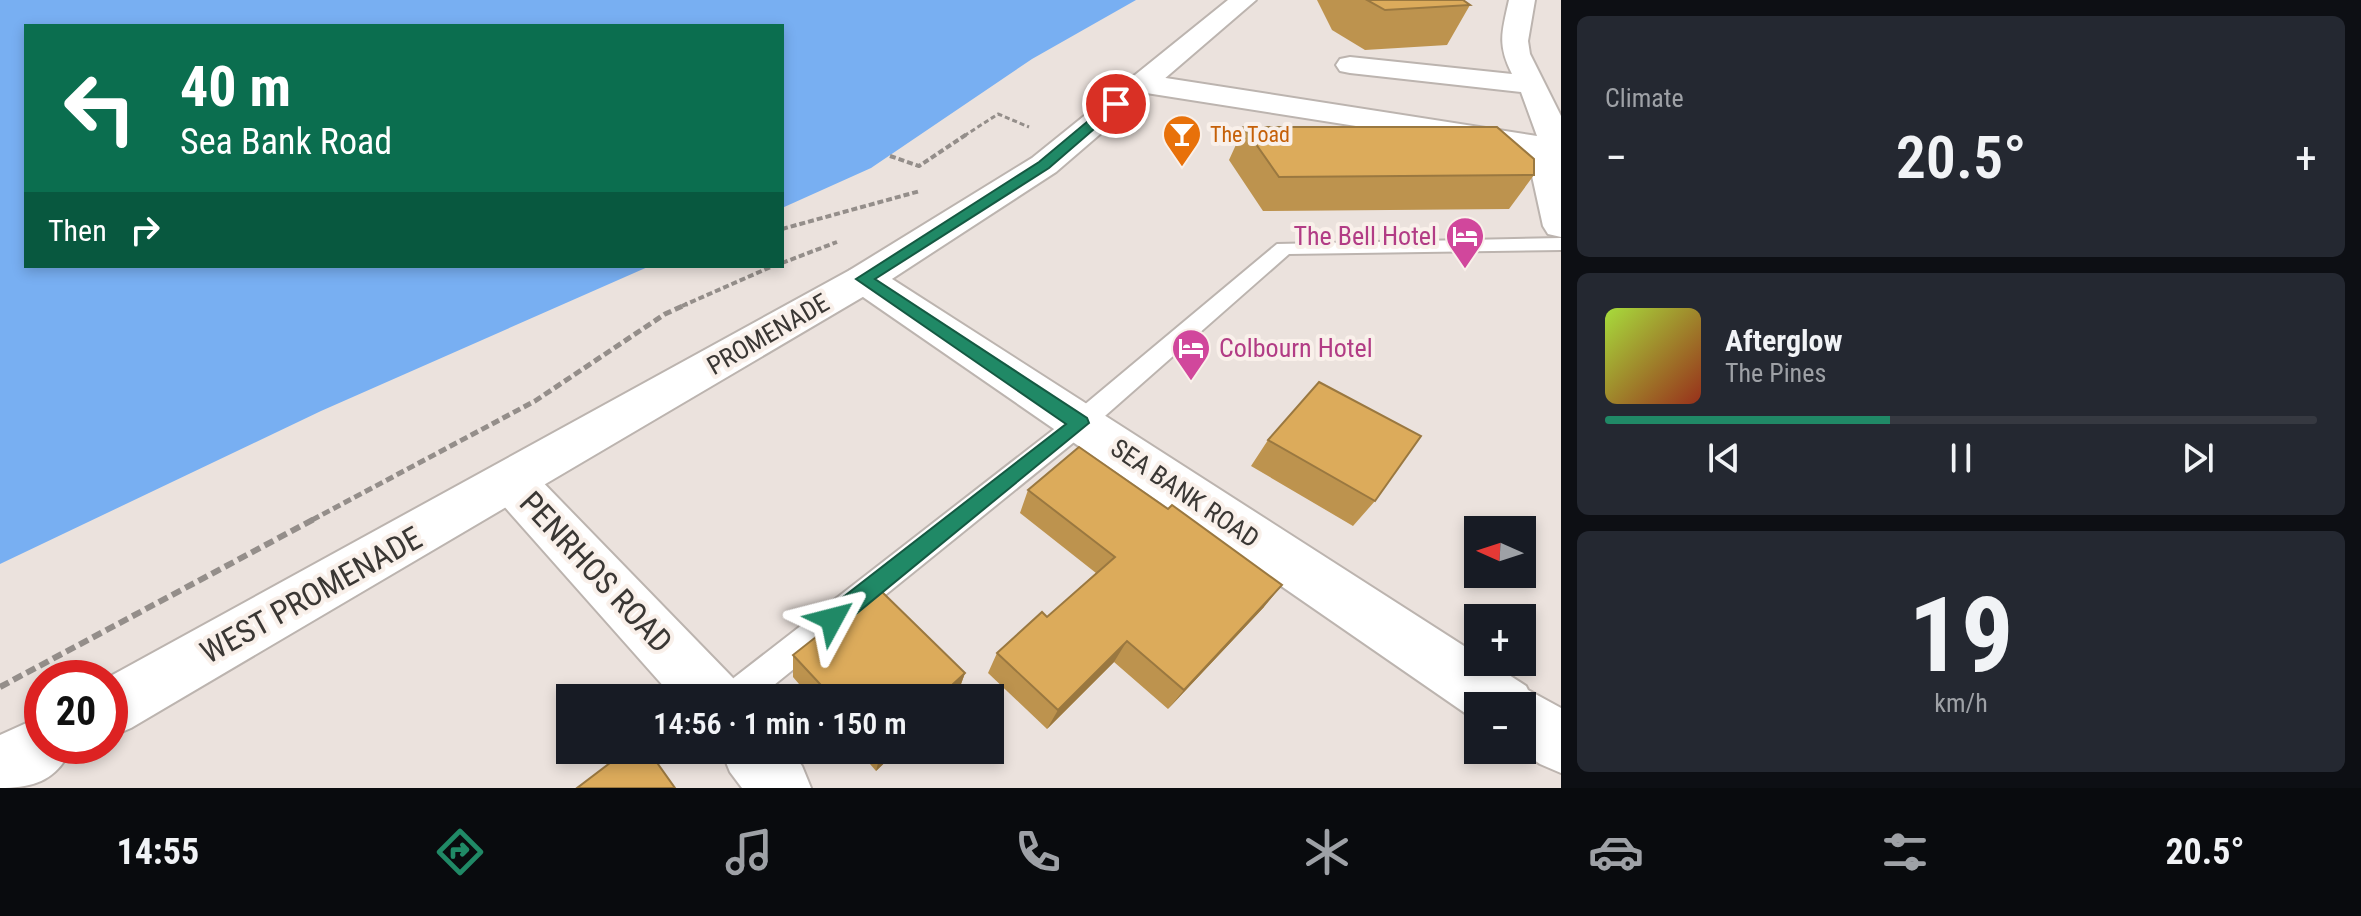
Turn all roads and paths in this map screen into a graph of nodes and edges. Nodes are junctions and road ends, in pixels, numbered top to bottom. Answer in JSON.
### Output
{"nodes":[{"id":1,"x":1243,"y":0,"type":"edge"},
{"id":2,"x":1522,"y":0,"type":"edge"},
{"id":3,"x":1350,"y":65,"type":"dead end"},
{"id":4,"x":1140,"y":83,"type":"junction"},
{"id":5,"x":1533,"y":85,"type":"junction"},
{"id":6,"x":1034,"y":128,"type":"dead end"},
{"id":7,"x":1553,"y":147,"type":"edge"},
{"id":8,"x":890,"y":156,"type":"dead end"},
{"id":9,"x":931,"y":188,"type":"dead end"},
{"id":10,"x":1561,"y":226,"type":"edge"},
{"id":11,"x":784,"y":228,"type":"edge"},
{"id":12,"x":1561,"y":244,"type":"edge"},
{"id":13,"x":768,"y":268,"type":"edge"},
{"id":14,"x":864,"y":279,"type":"junction"},
{"id":15,"x":1080,"y":423,"type":"junction"},
{"id":16,"x":512,"y":482,"type":"junction"},
{"id":17,"x":699,"y":684,"type":"edge"},
{"id":18,"x":751,"y":684,"type":"edge"},
{"id":19,"x":0,"y":687,"type":"edge"},
{"id":20,"x":1484,"y":692,"type":"edge"},
{"id":21,"x":128,"y":698,"type":"edge"},
{"id":22,"x":1536,"y":726,"type":"edge"},
{"id":23,"x":1561,"y":743,"type":"edge"},
{"id":24,"x":24,"y":756,"type":"edge"},
{"id":25,"x":762,"y":764,"type":"edge"},
{"id":26,"x":0,"y":769,"type":"edge"},
{"id":27,"x":780,"y":788,"type":"edge"}],
"edges":[{"from":1,"to":4,"type":"street","name":"PROMENADE"},
{"from":2,"to":5,"type":"street"},
{"from":3,"to":5,"type":"street"},
{"from":4,"to":7,"type":"street"},
{"from":4,"to":14,"type":"street","name":"PROMENADE"},
{"from":5,"to":7,"type":"street"},
{"from":6,"to":8,"type":"path"},
{"from":7,"to":10,"type":"street"},
{"from":9,"to":11,"type":"path"},
{"from":12,"to":15,"type":"lane"},
{"from":13,"to":19,"type":"path"},
{"from":14,"to":15,"type":"street","name":"SEA BANK ROAD"},
{"from":14,"to":16,"type":"street","name":"PROMENADE"},
{"from":15,"to":18,"type":"lane"},
{"from":15,"to":20,"type":"street","name":"SEA BANK ROAD"},
{"from":16,"to":17,"type":"street","name":"PENRHOS ROAD"},
{"from":16,"to":21,"type":"street","name":"WEST PROMENADE"},
{"from":22,"to":23,"type":"street"},
{"from":24,"to":26,"type":"street"},
{"from":25,"to":27,"type":"street"}]}
